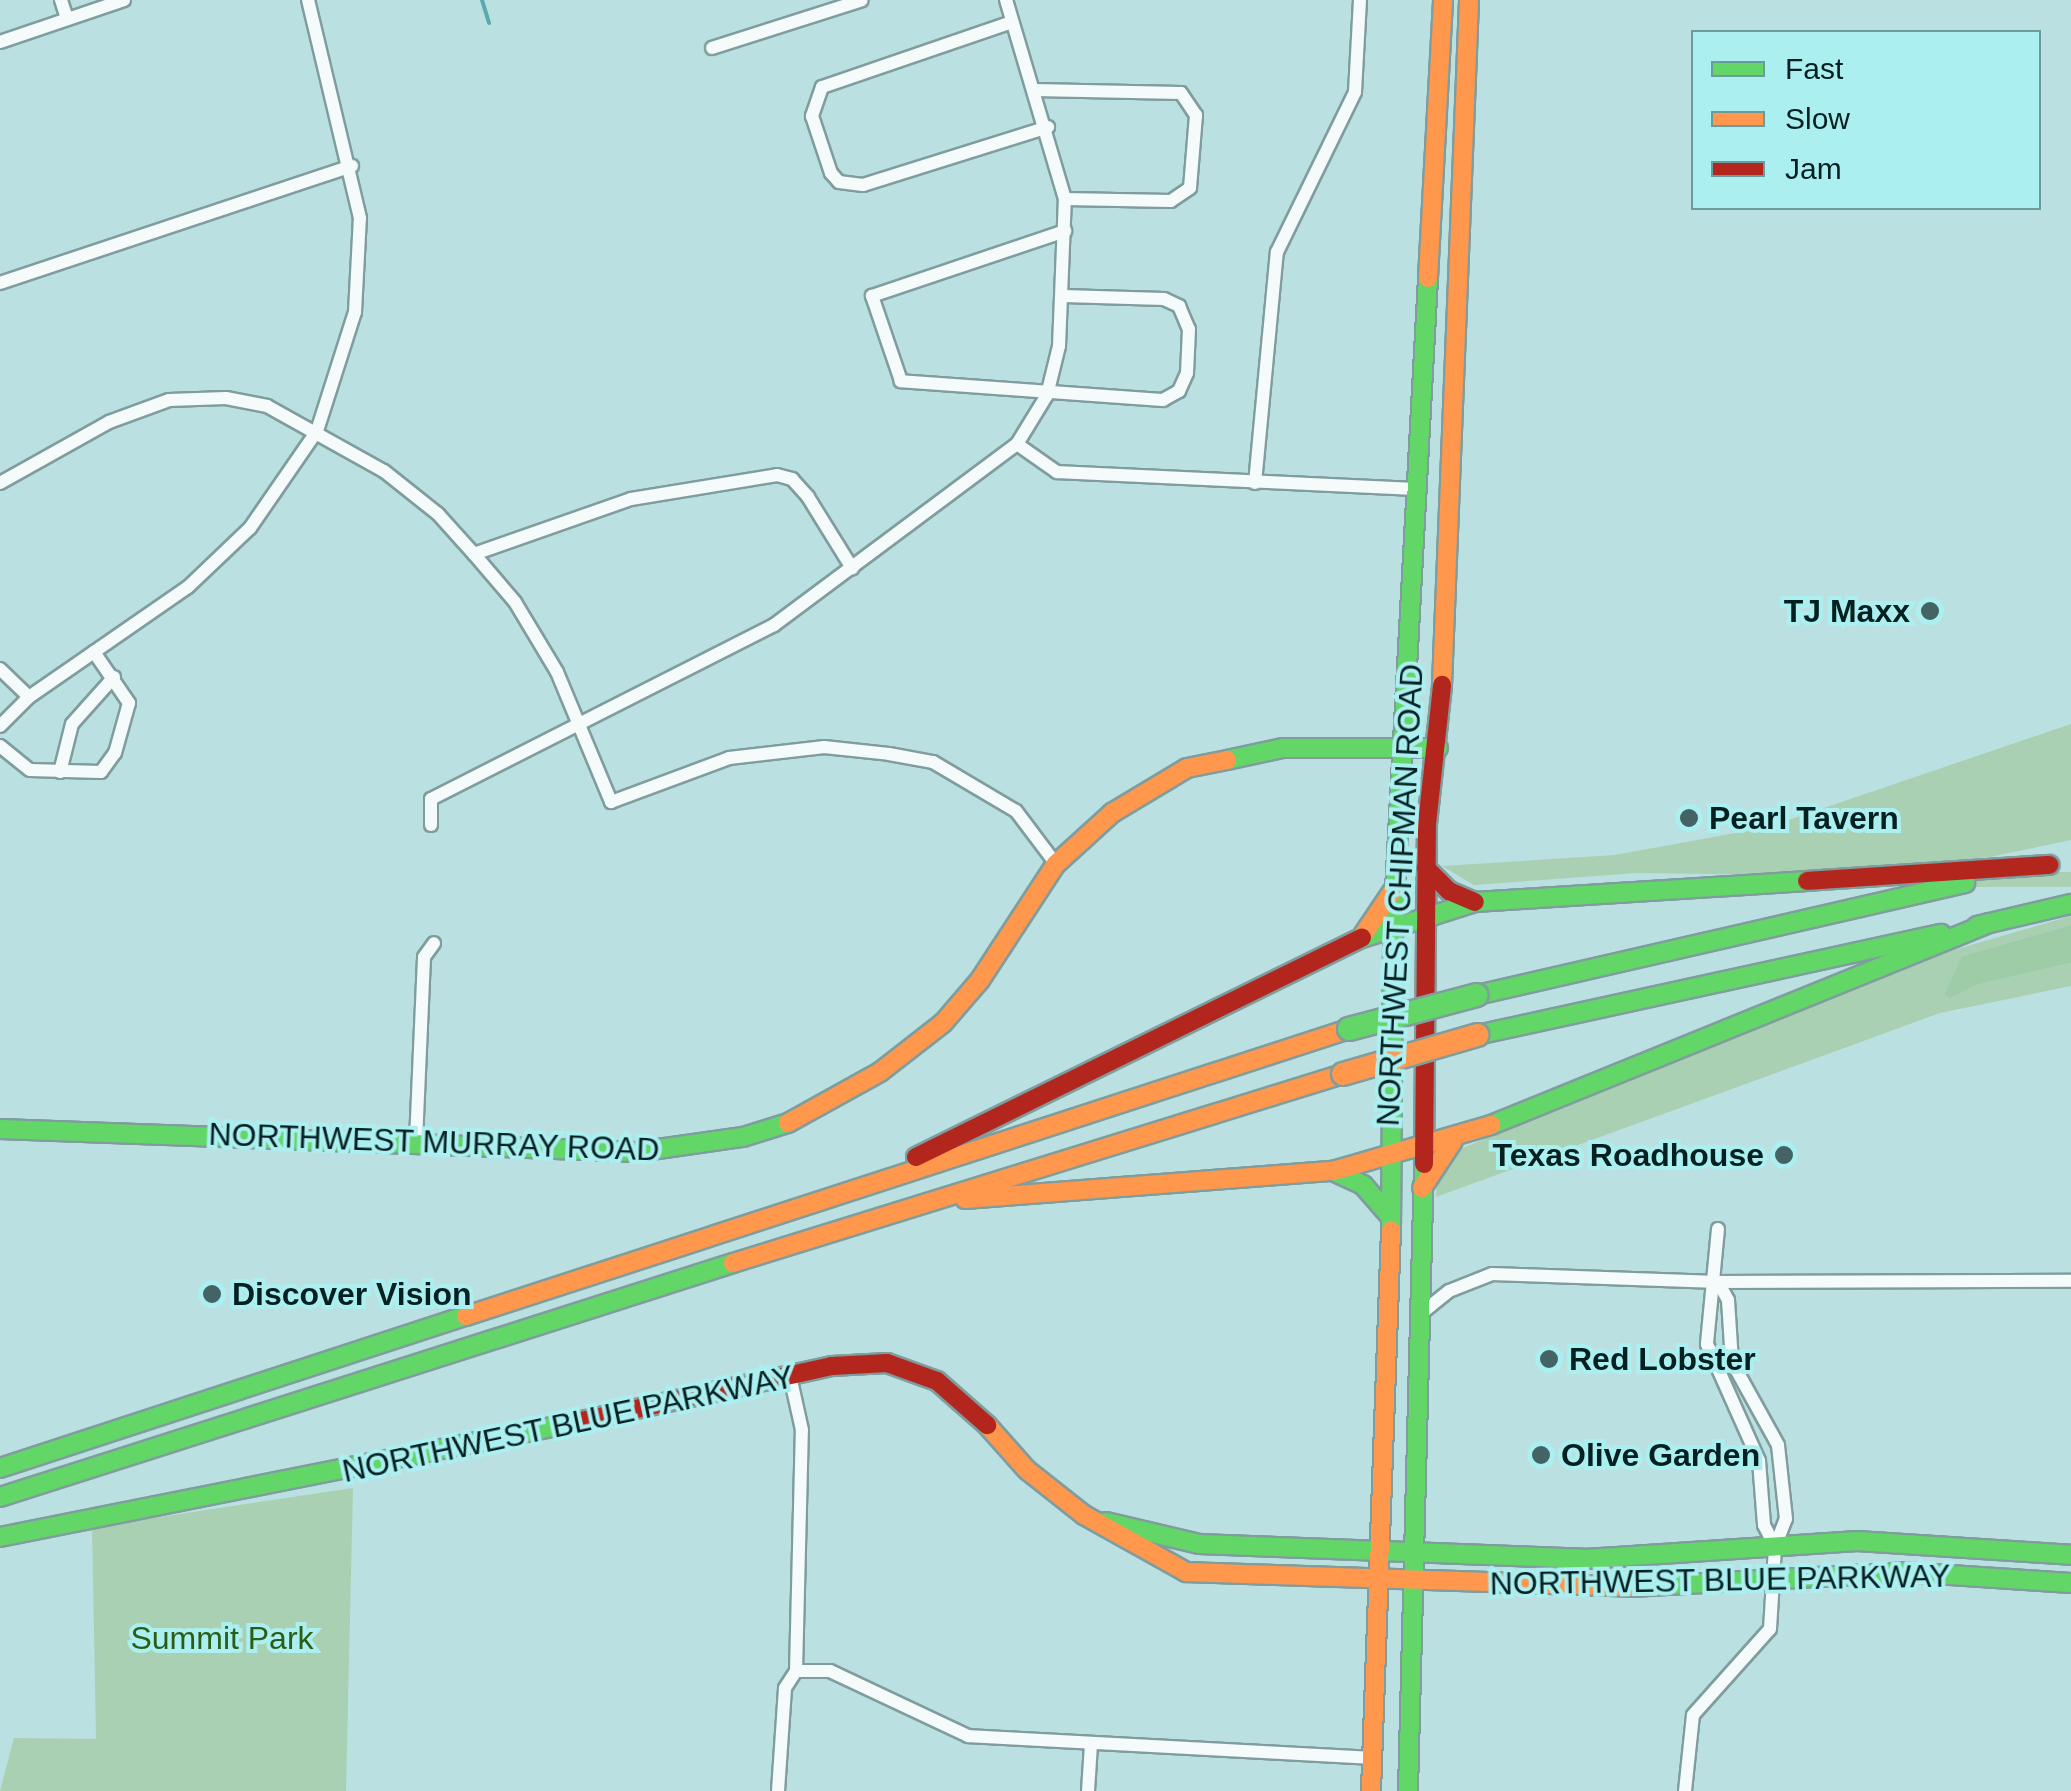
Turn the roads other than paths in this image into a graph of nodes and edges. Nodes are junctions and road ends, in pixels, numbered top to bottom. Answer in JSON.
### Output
{"nodes":[{"id":1,"x":60,"y":0,"type":"edge"},
{"id":2,"x":124,"y":0,"type":"edge"},
{"id":3,"x":308,"y":0,"type":"edge"},
{"id":4,"x":862,"y":0,"type":"edge"},
{"id":5,"x":1006,"y":0,"type":"edge"},
{"id":6,"x":1360,"y":0,"type":"edge"},
{"id":7,"x":1443,"y":0,"type":"edge"},
{"id":8,"x":1469,"y":0,"type":"edge"},
{"id":9,"x":67,"y":19,"type":"junction"},
{"id":10,"x":1012,"y":22,"type":"junction"},
{"id":11,"x":0,"y":42,"type":"edge"},
{"id":12,"x":712,"y":48,"type":"dead end"},
{"id":13,"x":1034,"y":90,"type":"junction"},
{"id":14,"x":1048,"y":127,"type":"junction"},
{"id":15,"x":352,"y":166,"type":"junction"},
{"id":16,"x":1065,"y":199,"type":"junction"},
{"id":17,"x":1066,"y":232,"type":"junction"},
{"id":18,"x":0,"y":283,"type":"edge"},
{"id":19,"x":1063,"y":296,"type":"junction"},
{"id":20,"x":1046,"y":395,"type":"junction"},
{"id":21,"x":317,"y":431,"type":"junction"},
{"id":22,"x":1016,"y":444,"type":"junction"},
{"id":23,"x":0,"y":483,"type":"edge"},
{"id":24,"x":1255,"y":483,"type":"junction"},
{"id":25,"x":1420,"y":489,"type":"junction"},
{"id":26,"x":1444,"y":537,"type":"junction"},
{"id":27,"x":474,"y":554,"type":"junction"},
{"id":28,"x":852,"y":568,"type":"junction"},
{"id":29,"x":94,"y":652,"type":"junction"},
{"id":30,"x":0,"y":670,"type":"edge"},
{"id":31,"x":114,"y":677,"type":"junction"},
{"id":32,"x":29,"y":697,"type":"junction"},
{"id":33,"x":581,"y":722,"type":"junction"},
{"id":34,"x":0,"y":726,"type":"edge"},
{"id":35,"x":0,"y":746,"type":"edge"},
{"id":36,"x":1406,"y":748,"type":"junction"},
{"id":37,"x":1438,"y":748,"type":"junction"},
{"id":38,"x":60,"y":772,"type":"junction"},
{"id":39,"x":431,"y":825,"type":"dead end"},
{"id":40,"x":2060,"y":862,"type":"edge"},
{"id":41,"x":1056,"y":864,"type":"junction"},
{"id":42,"x":1426,"y":868,"type":"junction"},
{"id":43,"x":1394,"y":889,"type":"junction"},
{"id":44,"x":1475,"y":902,"type":"junction"},
{"id":45,"x":2071,"y":904,"type":"edge"},
{"id":46,"x":1427,"y":917,"type":"junction"},
{"id":47,"x":1989,"y":923,"type":"junction"},
{"id":48,"x":1393,"y":926,"type":"junction"},
{"id":49,"x":1360,"y":938,"type":"junction"},
{"id":50,"x":434,"y":943,"type":"dead end"},
{"id":51,"x":0,"y":1129,"type":"edge"},
{"id":52,"x":1453,"y":1141,"type":"junction"},
{"id":53,"x":0,"y":1142,"type":"edge"},
{"id":54,"x":416,"y":1142,"type":"junction"},
{"id":55,"x":1422,"y":1146,"type":"junction"},
{"id":56,"x":1388,"y":1157,"type":"junction"},
{"id":57,"x":1333,"y":1171,"type":"junction"},
{"id":58,"x":871,"y":1180,"type":"junction"},
{"id":59,"x":1422,"y":1188,"type":"junction"},
{"id":60,"x":916,"y":1205,"type":"junction"},
{"id":61,"x":1388,"y":1215,"type":"junction"},
{"id":62,"x":1718,"y":1229,"type":"dead end"},
{"id":63,"x":2071,"y":1281,"type":"edge"},
{"id":64,"x":1718,"y":1282,"type":"junction"},
{"id":65,"x":1423,"y":1312,"type":"junction"},
{"id":66,"x":790,"y":1376,"type":"junction"},
{"id":67,"x":0,"y":1468,"type":"edge"},
{"id":68,"x":0,"y":1497,"type":"edge"},
{"id":69,"x":1084,"y":1515,"type":"junction"},
{"id":70,"x":0,"y":1537,"type":"edge"},
{"id":71,"x":1775,"y":1547,"type":"junction"},
{"id":72,"x":1378,"y":1548,"type":"junction"},
{"id":73,"x":1416,"y":1550,"type":"junction"},
{"id":74,"x":2071,"y":1555,"type":"edge"},
{"id":75,"x":1774,"y":1577,"type":"junction"},
{"id":76,"x":2071,"y":1583,"type":"edge"},
{"id":77,"x":1377,"y":1584,"type":"junction"},
{"id":78,"x":1416,"y":1584,"type":"junction"},
{"id":79,"x":796,"y":1672,"type":"junction"},
{"id":80,"x":1090,"y":1745,"type":"junction"},
{"id":81,"x":1372,"y":1758,"type":"junction"},
{"id":82,"x":778,"y":1791,"type":"edge"},
{"id":83,"x":1088,"y":1791,"type":"edge"},
{"id":84,"x":1371,"y":1791,"type":"edge"},
{"id":85,"x":1408,"y":1791,"type":"edge"},
{"id":86,"x":1686,"y":1791,"type":"edge"}],
"edges":[{"from":1,"to":9,"type":"street"},
{"from":2,"to":9,"type":"street"},
{"from":3,"to":15,"type":"street"},
{"from":4,"to":12,"type":"street"},
{"from":5,"to":10,"type":"street"},
{"from":6,"to":24,"type":"street"},
{"from":7,"to":25,"type":"main road","name":"NORTHWEST CHIPMAN ROAD"},
{"from":8,"to":26,"type":"main road","name":"NORTHWEST CHIPMAN ROAD"},
{"from":9,"to":11,"type":"street"},
{"from":10,"to":13,"type":"street"},
{"from":10,"to":14,"type":"street"},
{"from":13,"to":14,"type":"street"},
{"from":13,"to":16,"type":"street"},
{"from":14,"to":16,"type":"street"},
{"from":15,"to":18,"type":"street"},
{"from":15,"to":21,"type":"street"},
{"from":16,"to":17,"type":"street"},
{"from":17,"to":19,"type":"street"},
{"from":17,"to":20,"type":"street"},
{"from":19,"to":20,"type":"street"},
{"from":19,"to":20,"type":"street"},
{"from":20,"to":22,"type":"street"},
{"from":21,"to":23,"type":"street"},
{"from":21,"to":27,"type":"street"},
{"from":21,"to":29,"type":"street"},
{"from":22,"to":24,"type":"street"},
{"from":22,"to":28,"type":"street"},
{"from":24,"to":25,"type":"street"},
{"from":25,"to":26,"type":"main road"},
{"from":25,"to":36,"type":"main road","name":"NORTHWEST CHIPMAN ROAD"},
{"from":26,"to":37,"type":"main road","name":"NORTHWEST CHIPMAN ROAD"},
{"from":27,"to":28,"type":"street"},
{"from":27,"to":33,"type":"street"},
{"from":28,"to":33,"type":"street"},
{"from":29,"to":31,"type":"street"},
{"from":29,"to":32,"type":"street"},
{"from":30,"to":32,"type":"street"},
{"from":31,"to":38,"type":"street"},
{"from":31,"to":38,"type":"street"},
{"from":32,"to":34,"type":"street"},
{"from":33,"to":39,"type":"street"},
{"from":33,"to":41,"type":"street"},
{"from":35,"to":38,"type":"street"},
{"from":36,"to":37,"type":"main road","name":"NORTHWEST MURRAY ROAD"},
{"from":36,"to":41,"type":"main road","name":"NORTHWEST MURRAY ROAD"},
{"from":36,"to":43,"type":"main road","name":"NORTHWEST CHIPMAN ROAD"},
{"from":37,"to":42,"type":"main road","name":"NORTHWEST CHIPMAN ROAD"},
{"from":40,"to":44,"type":"main road"},
{"from":40,"to":58,"type":"main road","bridge":true},
{"from":41,"to":54,"type":"main road","name":"NORTHWEST MURRAY ROAD"},
{"from":42,"to":44,"type":"main road"},
{"from":42,"to":46,"type":"main road","name":"NORTHWEST CHIPMAN ROAD"},
{"from":43,"to":48,"type":"main road","name":"NORTHWEST CHIPMAN ROAD"},
{"from":43,"to":49,"type":"main road"},
{"from":44,"to":46,"type":"main road"},
{"from":45,"to":47,"type":"main road"},
{"from":46,"to":48,"type":"main road"},
{"from":46,"to":55,"type":"main road","name":"NORTHWEST CHIPMAN ROAD"},
{"from":47,"to":52,"type":"main road"},
{"from":47,"to":60,"type":"main road","bridge":true},
{"from":48,"to":49,"type":"main road"},
{"from":48,"to":56,"type":"main road","name":"NORTHWEST CHIPMAN ROAD"},
{"from":49,"to":58,"type":"main road"},
{"from":50,"to":54,"type":"street"},
{"from":51,"to":53,"type":"main road"},
{"from":51,"to":54,"type":"main road","name":"NORTHWEST MURRAY ROAD"},
{"from":52,"to":55,"type":"main road"},
{"from":52,"to":59,"type":"main road"},
{"from":55,"to":56,"type":"main road"},
{"from":55,"to":59,"type":"main road","name":"NORTHWEST CHIPMAN ROAD"},
{"from":56,"to":57,"type":"main road"},
{"from":56,"to":61,"type":"main road","name":"NORTHWEST CHIPMAN ROAD"},
{"from":57,"to":60,"type":"main road"},
{"from":57,"to":61,"type":"main road"},
{"from":58,"to":67,"type":"main road"},
{"from":59,"to":65,"type":"main road","name":"NORTHWEST CHIPMAN ROAD"},
{"from":60,"to":68,"type":"main road"},
{"from":61,"to":72,"type":"main road","name":"NORTHWEST CHIPMAN ROAD"},
{"from":62,"to":64,"type":"street"},
{"from":63,"to":64,"type":"street"},
{"from":64,"to":65,"type":"street"},
{"from":64,"to":71,"type":"street"},
{"from":64,"to":71,"type":"street"},
{"from":65,"to":73,"type":"main road","name":"NORTHWEST CHIPMAN ROAD"},
{"from":66,"to":69,"type":"main road","name":"NORTHWEST BLUE PARKWAY"},
{"from":66,"to":70,"type":"main road","name":"NORTHWEST BLUE PARKWAY"},
{"from":66,"to":79,"type":"street"},
{"from":69,"to":72,"type":"main road","name":"NORTHWEST BLUE PARKWAY"},
{"from":69,"to":77,"type":"main road","name":"NORTHWEST BLUE PARKWAY"},
{"from":71,"to":73,"type":"main road","name":"NORTHWEST BLUE PARKWAY"},
{"from":71,"to":74,"type":"main road","name":"NORTHWEST BLUE PARKWAY"},
{"from":71,"to":75,"type":"street"},
{"from":72,"to":73,"type":"main road","name":"NORTHWEST BLUE PARKWAY"},
{"from":72,"to":77,"type":"main road","name":"NORTHWEST CHIPMAN ROAD"},
{"from":73,"to":78,"type":"main road","name":"NORTHWEST CHIPMAN ROAD"},
{"from":75,"to":76,"type":"main road","name":"NORTHWEST BLUE PARKWAY"},
{"from":75,"to":78,"type":"main road","name":"NORTHWEST BLUE PARKWAY"},
{"from":75,"to":86,"type":"street"},
{"from":77,"to":78,"type":"main road","name":"NORTHWEST BLUE PARKWAY"},
{"from":77,"to":81,"type":"main road","name":"NORTHWEST CHIPMAN ROAD"},
{"from":78,"to":85,"type":"main road","name":"NORTHWEST CHIPMAN ROAD"},
{"from":79,"to":80,"type":"street"},
{"from":79,"to":82,"type":"street"},
{"from":80,"to":81,"type":"street"},
{"from":80,"to":83,"type":"street"},
{"from":81,"to":84,"type":"main road","name":"NORTHWEST CHIPMAN ROAD"}]}
